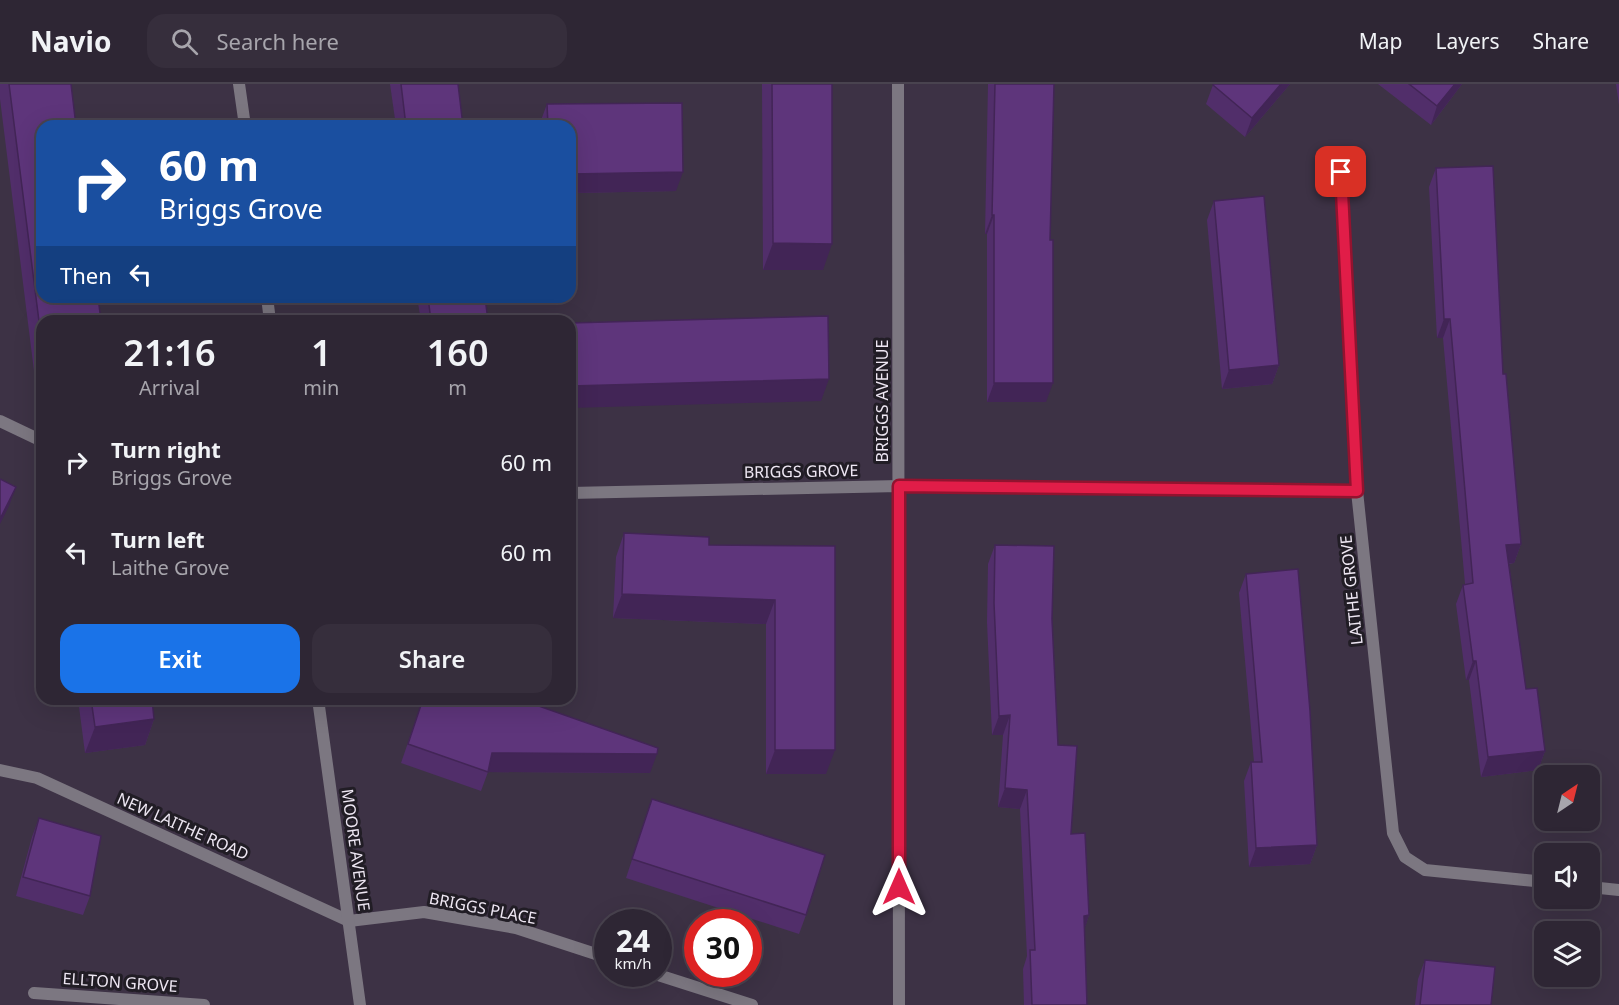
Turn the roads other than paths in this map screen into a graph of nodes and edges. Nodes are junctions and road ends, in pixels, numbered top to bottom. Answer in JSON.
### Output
{"nodes":[{"id":1,"x":239,"y":84,"type":"edge"},
{"id":2,"x":898,"y":84,"type":"edge"},
{"id":3,"x":244,"y":120,"type":"edge"},
{"id":4,"x":1341,"y":172,"type":"dead end"},
{"id":5,"x":0,"y":421,"type":"edge"},
{"id":6,"x":36,"y":438,"type":"edge"},
{"id":7,"x":899,"y":486,"type":"junction"},
{"id":8,"x":1357,"y":491,"type":"junction"},
{"id":9,"x":576,"y":493,"type":"edge"},
{"id":10,"x":319,"y":705,"type":"edge"},
{"id":11,"x":0,"y":770,"type":"edge"},
{"id":12,"x":1534,"y":881,"type":"edge"},
{"id":13,"x":1600,"y":888,"type":"edge"},
{"id":14,"x":1619,"y":890,"type":"edge"},
{"id":15,"x":349,"y":921,"type":"junction"},
{"id":16,"x":594,"y":953,"type":"edge"},
{"id":17,"x":672,"y":979,"type":"edge"},
{"id":18,"x":34,"y":993,"type":"dead end"},
{"id":19,"x":204,"y":1005,"type":"edge"},
{"id":20,"x":360,"y":1005,"type":"edge"},
{"id":21,"x":753,"y":1005,"type":"edge"},
{"id":22,"x":899,"y":1005,"type":"edge"}],
"edges":[{"from":1,"to":3,"type":"street"},
{"from":2,"to":7,"type":"street","name":"BRIGGS AVENUE"},
{"from":4,"to":8,"type":"street","name":"LAITHE GROVE"},
{"from":5,"to":6,"type":"street"},
{"from":7,"to":8,"type":"street","name":"BRIGGS GROVE"},
{"from":7,"to":9,"type":"street","name":"BRIGGS GROVE"},
{"from":7,"to":22,"type":"street","name":"BRIGGS AVENUE"},
{"from":8,"to":12,"type":"street","name":"LAITHE GROVE"},
{"from":10,"to":15,"type":"street","name":"MOORE AVENUE"},
{"from":11,"to":15,"type":"street","name":"NEW LAITHE ROAD"},
{"from":13,"to":14,"type":"street"},
{"from":15,"to":16,"type":"street","name":"BRIGGS PLACE"},
{"from":15,"to":20,"type":"street","name":"MOORE AVENUE"},
{"from":17,"to":21,"type":"street"},
{"from":18,"to":19,"type":"street","name":"ELLTON GROVE"}]}
